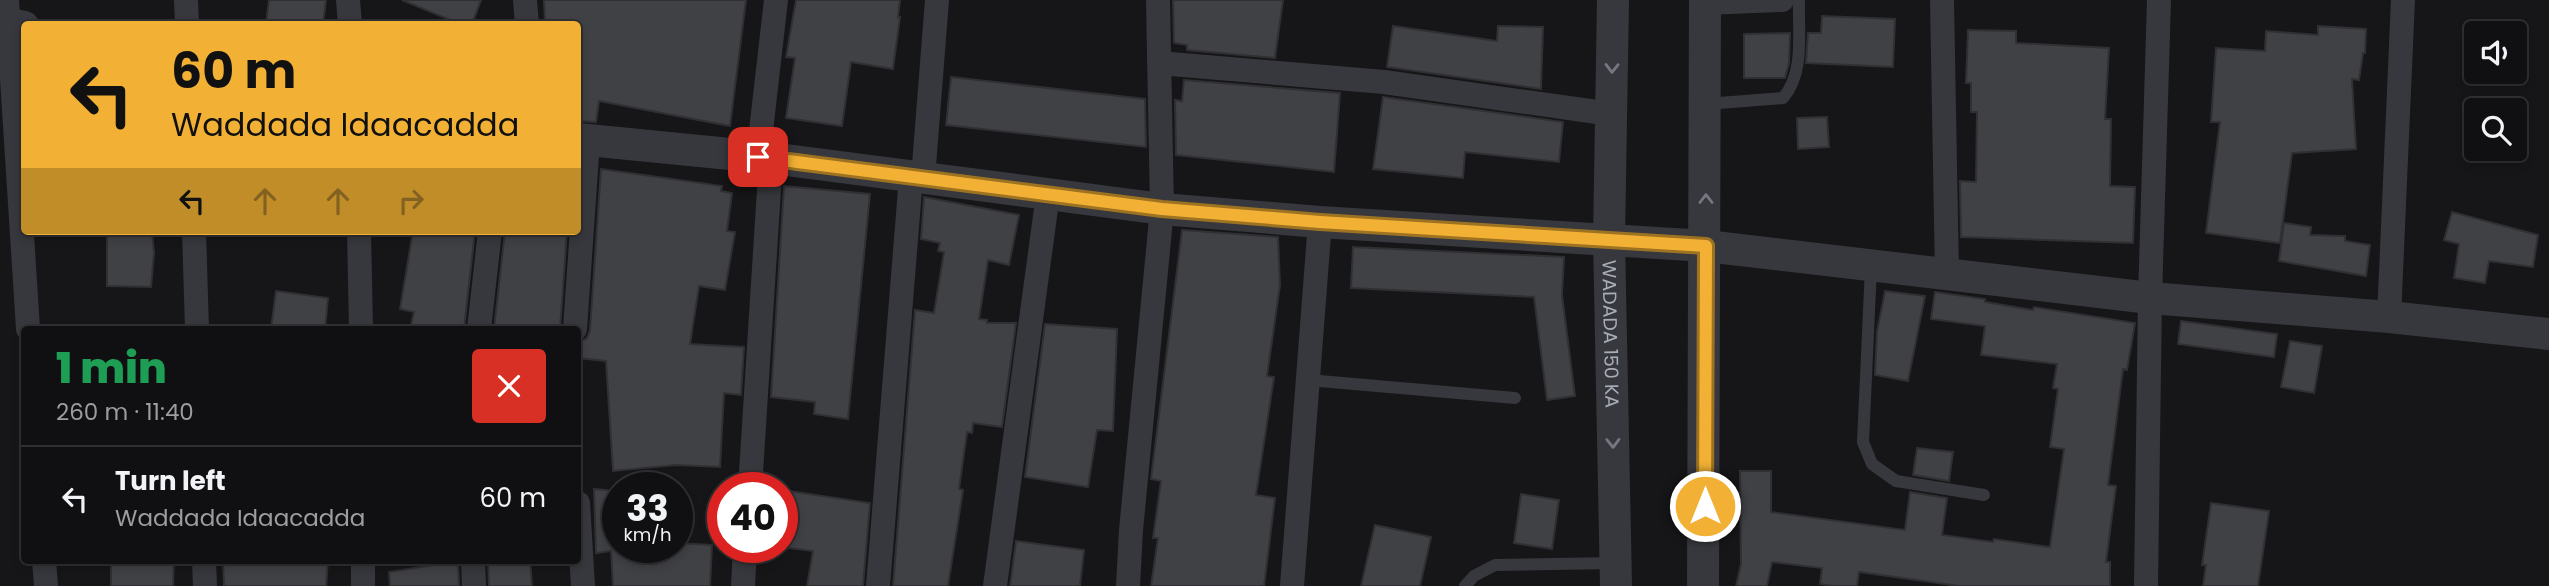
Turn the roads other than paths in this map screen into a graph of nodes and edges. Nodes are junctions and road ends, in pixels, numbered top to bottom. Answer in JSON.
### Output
{"nodes":[{"id":1,"x":186,"y":0,"type":"edge"},
{"id":2,"x":348,"y":0,"type":"edge"},
{"id":3,"x":525,"y":0,"type":"edge"},
{"id":4,"x":776,"y":0,"type":"edge"},
{"id":5,"x":937,"y":0,"type":"edge"},
{"id":6,"x":1158,"y":0,"type":"edge"},
{"id":7,"x":1613,"y":0,"type":"edge"},
{"id":8,"x":1782,"y":0,"type":"edge"},
{"id":9,"x":1799,"y":0,"type":"edge"},
{"id":10,"x":1942,"y":0,"type":"edge"},
{"id":11,"x":2159,"y":0,"type":"edge"},
{"id":12,"x":2403,"y":0,"type":"edge"},
{"id":13,"x":1705,"y":1,"type":"edge"},
{"id":14,"x":10,"y":18,"type":"edge"},
{"id":15,"x":187,"y":21,"type":"edge"},
{"id":16,"x":350,"y":21,"type":"edge"},
{"id":17,"x":527,"y":21,"type":"edge"},
{"id":18,"x":1159,"y":63,"type":"junction"},
{"id":19,"x":1705,"y":104,"type":"junction"},
{"id":20,"x":1611,"y":114,"type":"junction"},
{"id":21,"x":583,"y":140,"type":"edge"},
{"id":22,"x":764,"y":158,"type":"junction"},
{"id":23,"x":917,"y":178,"type":"junction"},
{"id":24,"x":581,"y":187,"type":"edge"},
{"id":25,"x":1048,"y":194,"type":"junction"},
{"id":26,"x":21,"y":208,"type":"edge"},
{"id":27,"x":1162,"y":209,"type":"junction"},
{"id":28,"x":1320,"y":222,"type":"junction"},
{"id":29,"x":23,"y":235,"type":"edge"},
{"id":30,"x":194,"y":235,"type":"edge"},
{"id":31,"x":359,"y":235,"type":"edge"},
{"id":32,"x":490,"y":235,"type":"edge"},
{"id":33,"x":579,"y":235,"type":"edge"},
{"id":34,"x":1609,"y":239,"type":"junction"},
{"id":35,"x":1706,"y":246,"type":"junction"},
{"id":36,"x":1871,"y":267,"type":"junction"},
{"id":37,"x":1947,"y":276,"type":"junction"},
{"id":38,"x":2150,"y":298,"type":"junction"},
{"id":39,"x":2389,"y":317,"type":"junction"},
{"id":40,"x":28,"y":326,"type":"edge"},
{"id":41,"x":197,"y":326,"type":"edge"},
{"id":42,"x":361,"y":326,"type":"edge"},
{"id":43,"x":479,"y":326,"type":"edge"},
{"id":44,"x":575,"y":326,"type":"edge"},
{"id":45,"x":2549,"y":334,"type":"edge"},
{"id":46,"x":1308,"y":380,"type":"junction"},
{"id":47,"x":1515,"y":398,"type":"dead end"},
{"id":48,"x":751,"y":472,"type":"edge"},
{"id":49,"x":1984,"y":495,"type":"dead end"},
{"id":50,"x":581,"y":553,"type":"edge"},
{"id":51,"x":745,"y":563,"type":"edge"},
{"id":52,"x":44,"y":564,"type":"edge"},
{"id":53,"x":204,"y":564,"type":"edge"},
{"id":54,"x":363,"y":564,"type":"edge"},
{"id":55,"x":473,"y":564,"type":"edge"},
{"id":56,"x":1616,"y":575,"type":"edge"},
{"id":57,"x":46,"y":586,"type":"edge"},
{"id":58,"x":205,"y":586,"type":"edge"},
{"id":59,"x":363,"y":586,"type":"edge"},
{"id":60,"x":474,"y":586,"type":"edge"},
{"id":61,"x":583,"y":586,"type":"edge"},
{"id":62,"x":743,"y":586,"type":"edge"},
{"id":63,"x":878,"y":586,"type":"edge"},
{"id":64,"x":995,"y":586,"type":"edge"},
{"id":65,"x":1128,"y":586,"type":"edge"},
{"id":66,"x":1292,"y":586,"type":"edge"},
{"id":67,"x":1465,"y":586,"type":"edge"},
{"id":68,"x":1703,"y":586,"type":"edge"},
{"id":69,"x":2146,"y":586,"type":"edge"}],
"edges":[{"from":1,"to":15,"type":"street"},
{"from":2,"to":16,"type":"street"},
{"from":3,"to":17,"type":"street"},
{"from":4,"to":22,"type":"street"},
{"from":5,"to":23,"type":"street"},
{"from":6,"to":18,"type":"street"},
{"from":7,"to":20,"type":"street","name":"WADADA 150 KA","one_way":true},
{"from":8,"to":13,"type":"street"},
{"from":9,"to":19,"type":"lane"},
{"from":10,"to":37,"type":"street"},
{"from":11,"to":38,"type":"street"},
{"from":12,"to":39,"type":"street"},
{"from":13,"to":19,"type":"street"},
{"from":14,"to":26,"type":"street"},
{"from":18,"to":20,"type":"street"},
{"from":18,"to":27,"type":"street"},
{"from":35,"to":19,"type":"street","one_way":true},
{"from":20,"to":34,"type":"street","name":"WADADA 150 KA"},
{"from":21,"to":22,"type":"street"},
{"from":21,"to":24,"type":"street"},
{"from":22,"to":23,"type":"street"},
{"from":22,"to":48,"type":"street"},
{"from":23,"to":25,"type":"street"},
{"from":23,"to":63,"type":"street"},
{"from":25,"to":27,"type":"street"},
{"from":25,"to":64,"type":"street"},
{"from":27,"to":28,"type":"street"},
{"from":27,"to":65,"type":"street"},
{"from":28,"to":34,"type":"street"},
{"from":28,"to":46,"type":"street"},
{"from":29,"to":40,"type":"street"},
{"from":30,"to":41,"type":"street"},
{"from":31,"to":42,"type":"street"},
{"from":32,"to":43,"type":"street"},
{"from":33,"to":44,"type":"street"},
{"from":34,"to":35,"type":"street"},
{"from":34,"to":56,"type":"street","name":"WADADA 150 KA","one_way":true},
{"from":35,"to":36,"type":"street"},
{"from":35,"to":68,"type":"street"},
{"from":36,"to":37,"type":"street"},
{"from":36,"to":49,"type":"lane"},
{"from":37,"to":38,"type":"street"},
{"from":38,"to":39,"type":"street"},
{"from":38,"to":69,"type":"street"},
{"from":39,"to":45,"type":"street"},
{"from":46,"to":47,"type":"lane"},
{"from":46,"to":66,"type":"street"},
{"from":50,"to":61,"type":"street"},
{"from":51,"to":62,"type":"street"},
{"from":52,"to":57,"type":"street"},
{"from":53,"to":58,"type":"street"},
{"from":54,"to":59,"type":"street"},
{"from":55,"to":60,"type":"street"},
{"from":56,"to":67,"type":"lane"}]}
